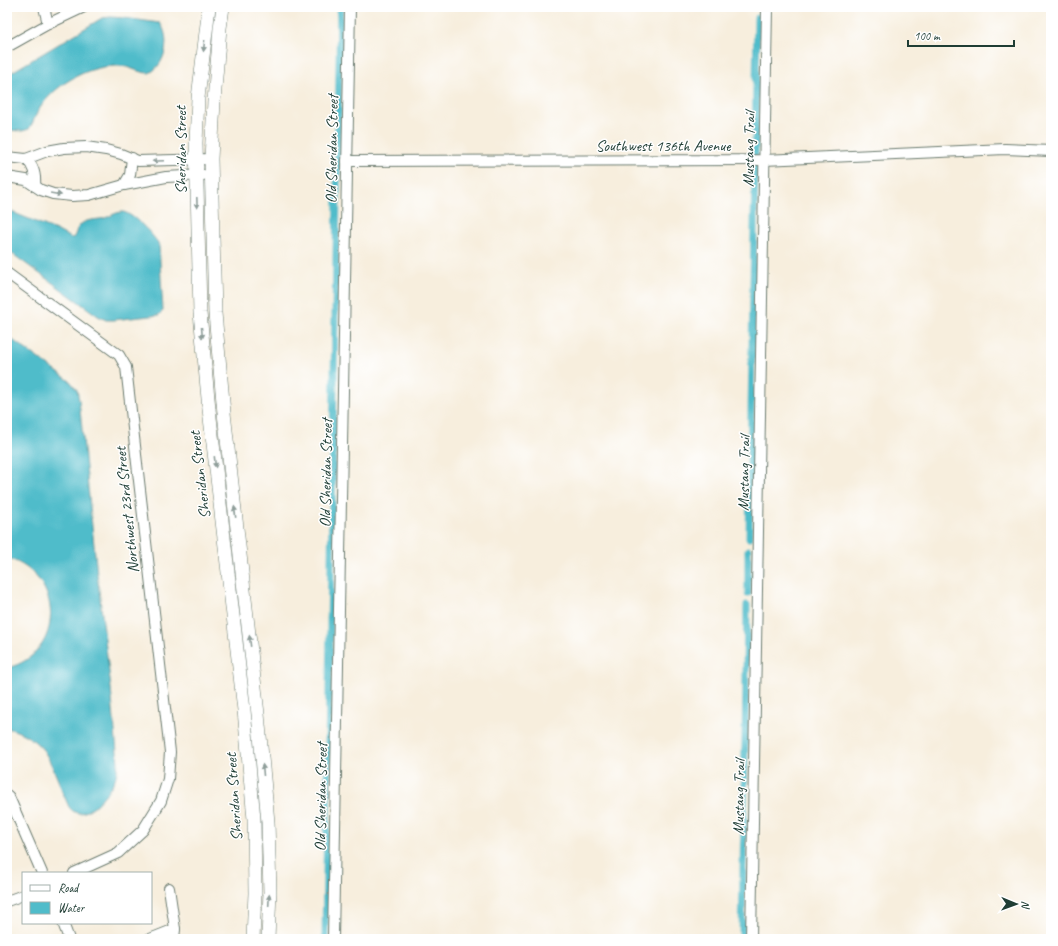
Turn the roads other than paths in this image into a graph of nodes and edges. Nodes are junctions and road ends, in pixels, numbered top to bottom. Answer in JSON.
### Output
{"nodes":[{"id":1,"x":44,"y":7,"type":"edge"},
{"id":2,"x":84,"y":7,"type":"edge"},
{"id":3,"x":209,"y":7,"type":"edge"},
{"id":4,"x":223,"y":7,"type":"edge"},
{"id":5,"x":350,"y":7,"type":"edge"},
{"id":6,"x":766,"y":7,"type":"edge"},
{"id":7,"x":48,"y":24,"type":"junction"},
{"id":8,"x":7,"y":47,"type":"edge"},
{"id":9,"x":1051,"y":151,"type":"edge"},
{"id":10,"x":7,"y":157,"type":"edge"},
{"id":11,"x":26,"y":158,"type":"junction"},
{"id":12,"x":132,"y":158,"type":"junction"},
{"id":13,"x":211,"y":159,"type":"junction"},
{"id":14,"x":196,"y":160,"type":"junction"},
{"id":15,"x":764,"y":160,"type":"junction"},
{"id":16,"x":347,"y":161,"type":"junction"},
{"id":17,"x":211,"y":175,"type":"junction"},
{"id":18,"x":197,"y":176,"type":"junction"},
{"id":19,"x":7,"y":177,"type":"edge"},
{"id":20,"x":124,"y":185,"type":"junction"},
{"id":21,"x":35,"y":186,"type":"junction"},
{"id":22,"x":7,"y":273,"type":"edge"},
{"id":23,"x":7,"y":795,"type":"edge"},
{"id":24,"x":42,"y":872,"type":"edge"},
{"id":25,"x":76,"y":872,"type":"edge"},
{"id":26,"x":169,"y":888,"type":"dead end"},
{"id":27,"x":22,"y":894,"type":"edge"},
{"id":28,"x":7,"y":901,"type":"edge"},
{"id":29,"x":63,"y":924,"type":"edge"},
{"id":30,"x":175,"y":934,"type":"edge"},
{"id":31,"x":70,"y":939,"type":"edge"},
{"id":32,"x":150,"y":939,"type":"edge"},
{"id":33,"x":253,"y":939,"type":"edge"},
{"id":34,"x":268,"y":939,"type":"edge"},
{"id":35,"x":333,"y":939,"type":"edge"},
{"id":36,"x":751,"y":939,"type":"edge"}],
"edges":[{"from":1,"to":7,"type":"street"},
{"from":2,"to":7,"type":"street"},
{"from":3,"to":14,"type":"main road","name":"Sheridan Street","one_way":true},
{"from":4,"to":13,"type":"main road","name":"Sheridan Street"},
{"from":5,"to":16,"type":"street","name":"Old Sheridan Street"},
{"from":6,"to":15,"type":"street","name":"Mustang Trail"},
{"from":7,"to":8,"type":"street"},
{"from":9,"to":15,"type":"street","name":"Southwest 136th Avenue"},
{"from":10,"to":11,"type":"street"},
{"from":11,"to":12,"type":"street"},
{"from":11,"to":21,"type":"street"},
{"from":14,"to":12,"type":"street","one_way":true},
{"from":12,"to":20,"type":"street"},
{"from":13,"to":14,"type":"street"},
{"from":13,"to":17,"type":"main road","name":"Sheridan Street"},
{"from":14,"to":18,"type":"main road","name":"Sheridan Street"},
{"from":15,"to":16,"type":"street","name":"Southwest 136th Avenue"},
{"from":15,"to":36,"type":"street","name":"Mustang Trail"},
{"from":16,"to":35,"type":"street","name":"Old Sheridan Street"},
{"from":17,"to":18,"type":"street"},
{"from":34,"to":17,"type":"main road","name":"Sheridan Street","one_way":true},
{"from":18,"to":20,"type":"street"},
{"from":18,"to":33,"type":"main road","name":"Sheridan Street","one_way":true},
{"from":19,"to":21,"type":"street"},
{"from":21,"to":20,"type":"street","one_way":true},
{"from":22,"to":25,"type":"street","name":"Northwest 23rd Street"},
{"from":23,"to":24,"type":"street"},
{"from":26,"to":30,"type":"street"},
{"from":27,"to":28,"type":"street"},
{"from":29,"to":31,"type":"street"},
{"from":30,"to":32,"type":"street"}]}
